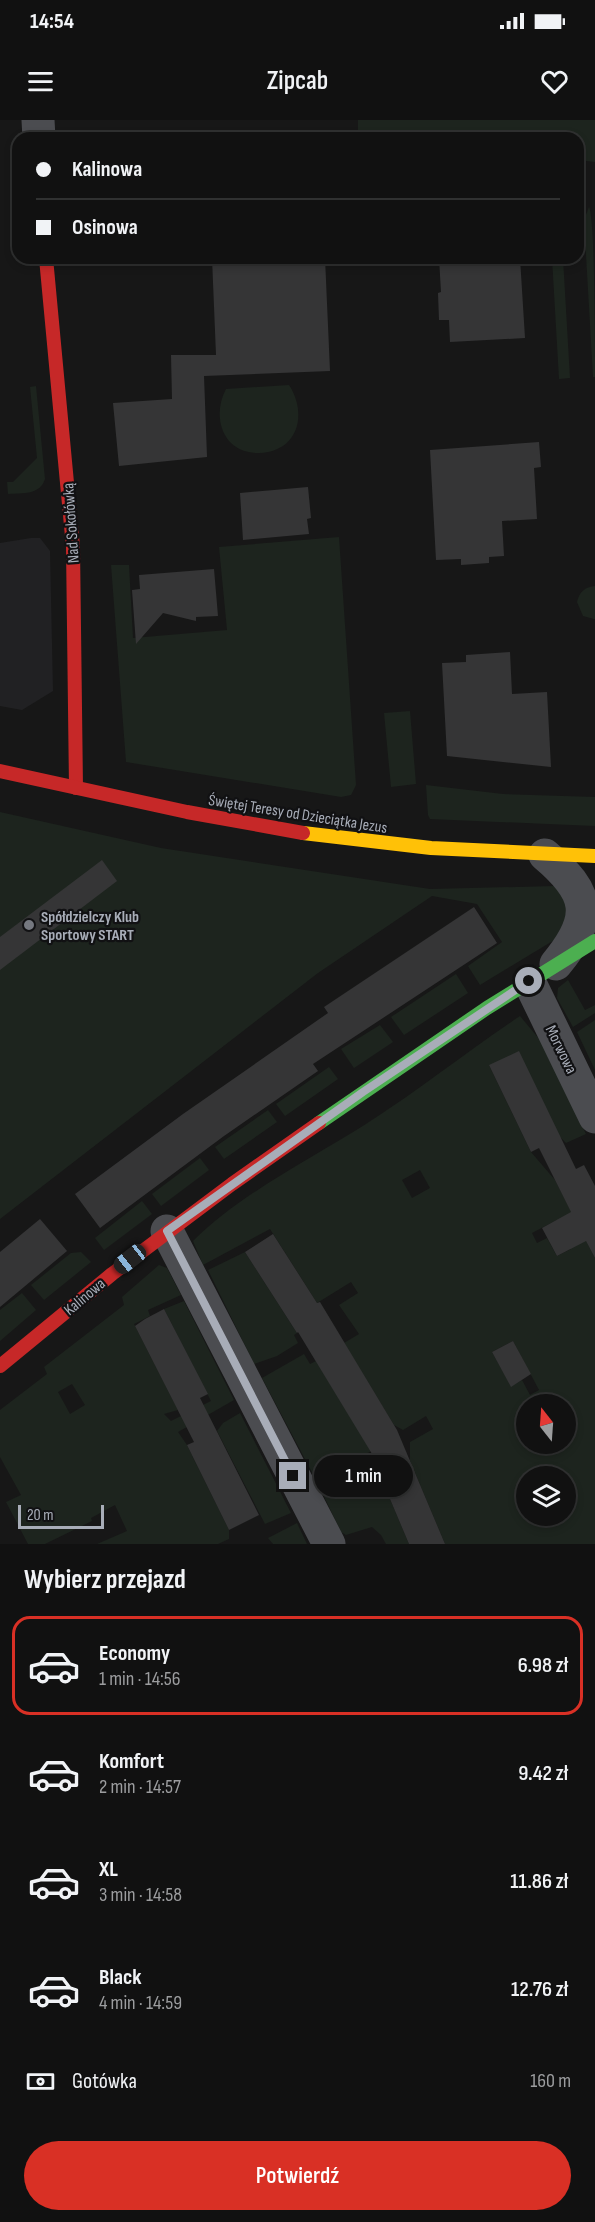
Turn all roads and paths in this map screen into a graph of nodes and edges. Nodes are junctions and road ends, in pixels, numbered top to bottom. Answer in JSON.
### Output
{"nodes":[{"id":1,"x":47,"y":264,"type":"edge"},
{"id":2,"x":0,"y":771,"type":"edge"},
{"id":3,"x":76,"y":788,"type":"junction"},
{"id":4,"x":544,"y":855,"type":"junction"},
{"id":5,"x":595,"y":856,"type":"edge"},
{"id":6,"x":595,"y":942,"type":"edge"},
{"id":7,"x":556,"y":964,"type":"junction"},
{"id":8,"x":529,"y":981,"type":"junction"},
{"id":9,"x":595,"y":1117,"type":"edge"},
{"id":10,"x":167,"y":1231,"type":"junction"},
{"id":11,"x":0,"y":1366,"type":"edge"},
{"id":12,"x":329,"y":1544,"type":"edge"}],
"edges":[{"from":1,"to":3,"type":"street","name":"Nad Sokołówką"},
{"from":2,"to":3,"type":"street","name":"Świętej Teresy od Dzieciątka Jezus"},
{"from":3,"to":4,"type":"street","name":"Świętej Teresy od Dzieciątka Jezus"},
{"from":4,"to":5,"type":"street","name":"Świętej Teresy od Dzieciątka Jezus"},
{"from":4,"to":7,"type":"street","name":"Kalinowa"},
{"from":6,"to":7,"type":"street","name":"Kalinowa"},
{"from":7,"to":8,"type":"street","name":"Kalinowa"},
{"from":8,"to":9,"type":"street","name":"Morwowa"},
{"from":8,"to":10,"type":"street","name":"Kalinowa"},
{"from":10,"to":11,"type":"street","name":"Kalinowa"},
{"from":10,"to":12,"type":"street"}]}
